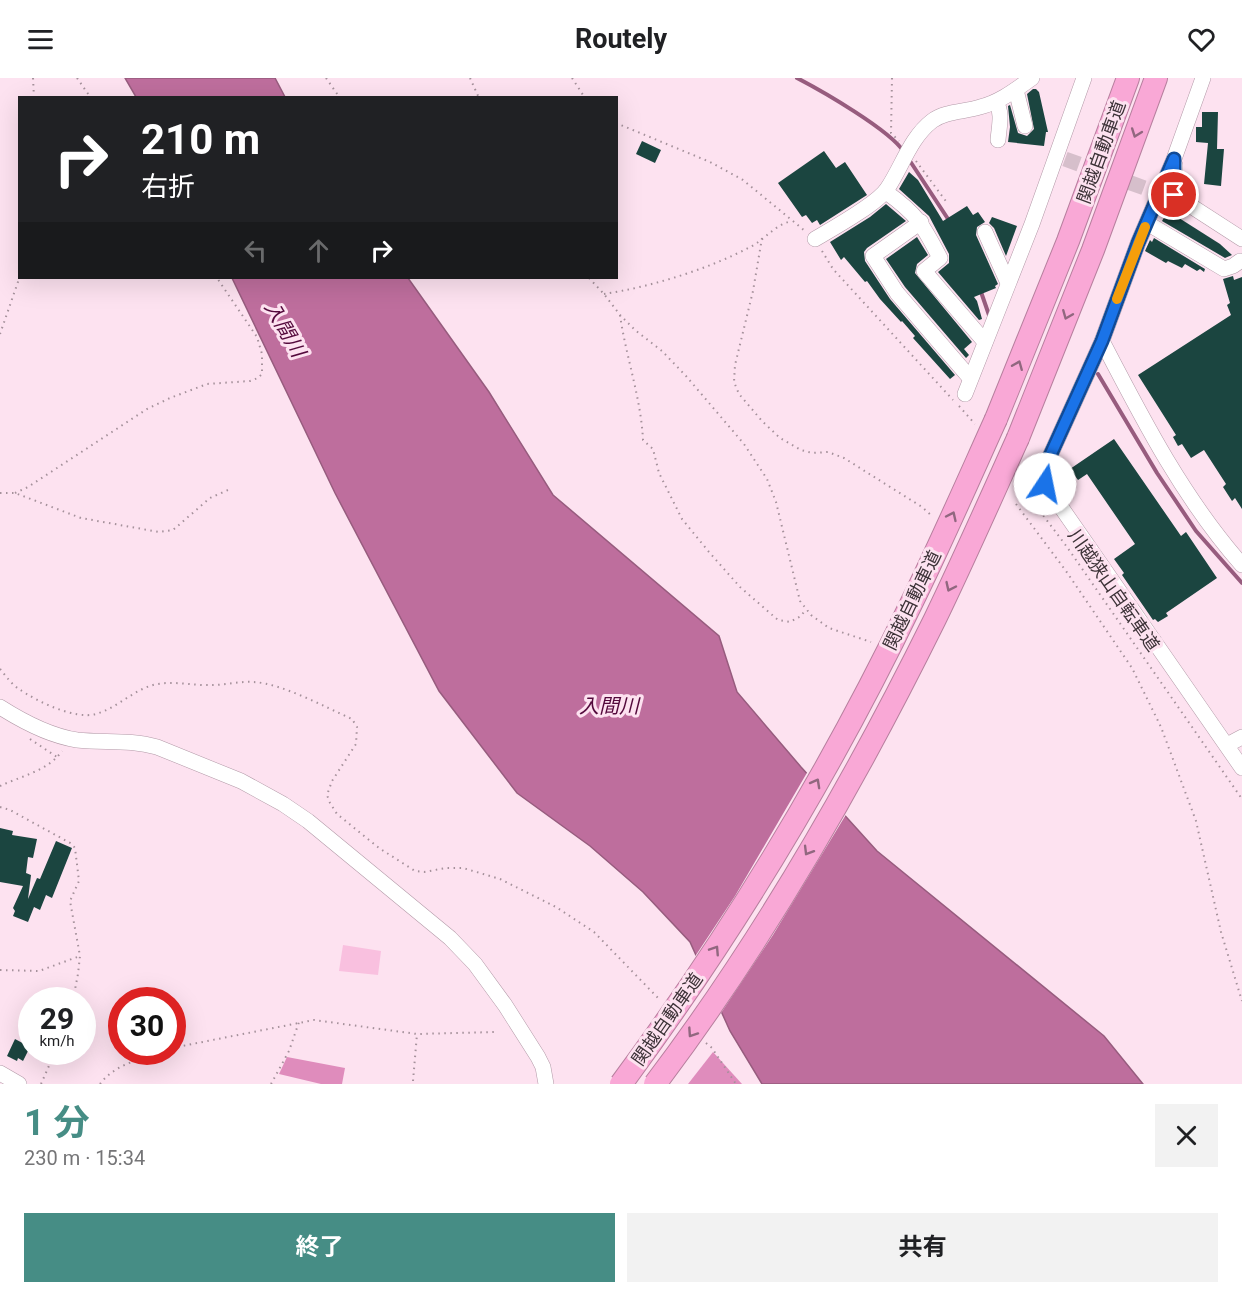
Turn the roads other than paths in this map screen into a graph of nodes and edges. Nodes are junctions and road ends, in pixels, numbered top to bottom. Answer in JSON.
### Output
{"nodes":[{"id":1,"x":1032,"y":78,"type":"edge"},
{"id":2,"x":1084,"y":78,"type":"edge"},
{"id":3,"x":1128,"y":78,"type":"edge"},
{"id":4,"x":1156,"y":78,"type":"edge"},
{"id":5,"x":1203,"y":78,"type":"edge"},
{"id":6,"x":1016,"y":90,"type":"junction"},
{"id":7,"x":996,"y":102,"type":"junction"},
{"id":8,"x":1025,"y":126,"type":"dead end"},
{"id":9,"x":998,"y":140,"type":"dead end"},
{"id":10,"x":1174,"y":159,"type":"junction"},
{"id":11,"x":886,"y":192,"type":"junction"},
{"id":12,"x":921,"y":222,"type":"junction"},
{"id":13,"x":1147,"y":223,"type":"junction"},
{"id":14,"x":985,"y":232,"type":"dead end"},
{"id":15,"x":815,"y":239,"type":"road end"},
{"id":16,"x":1242,"y":239,"type":"edge"},
{"id":17,"x":1241,"y":262,"type":"edge"},
{"id":18,"x":1008,"y":283,"type":"junction"},
{"id":19,"x":1102,"y":341,"type":"junction"},
{"id":20,"x":985,"y":342,"type":"junction"},
{"id":21,"x":970,"y":378,"type":"junction"},
{"id":22,"x":965,"y":394,"type":"dead end"},
{"id":23,"x":1242,"y":565,"type":"edge"},
{"id":24,"x":0,"y":706,"type":"edge"},
{"id":25,"x":1242,"y":737,"type":"edge"},
{"id":26,"x":1227,"y":745,"type":"junction"},
{"id":27,"x":1242,"y":768,"type":"edge"},
{"id":28,"x":0,"y":1073,"type":"edge"},
{"id":29,"x":19,"y":1084,"type":"edge"},
{"id":30,"x":546,"y":1084,"type":"edge"},
{"id":31,"x":621,"y":1084,"type":"edge"},
{"id":32,"x":655,"y":1084,"type":"edge"}],
"edges":[{"from":1,"to":6,"type":"street"},
{"from":2,"to":18,"type":"street"},
{"from":31,"to":3,"type":"highway","name":"関越自動車道","one_way":true,"bridge":true},
{"from":4,"to":32,"type":"highway","name":"関越自動車道","one_way":true,"bridge":true},
{"from":5,"to":10,"type":"street"},
{"from":6,"to":7,"type":"street"},
{"from":6,"to":8,"type":"street"},
{"from":7,"to":9,"type":"street"},
{"from":7,"to":11,"type":"street"},
{"from":10,"to":13,"type":"street"},
{"from":10,"to":16,"type":"street"},
{"from":11,"to":12,"type":"street"},
{"from":11,"to":15,"type":"street"},
{"from":12,"to":20,"type":"street"},
{"from":12,"to":21,"type":"street"},
{"from":13,"to":17,"type":"street"},
{"from":13,"to":19,"type":"street"},
{"from":14,"to":18,"type":"street"},
{"from":16,"to":17,"type":"street"},
{"from":18,"to":20,"type":"street"},
{"from":19,"to":23,"type":"street"},
{"from":19,"to":26,"type":"street"},
{"from":20,"to":21,"type":"street"},
{"from":21,"to":22,"type":"street"},
{"from":24,"to":30,"type":"street"},
{"from":25,"to":26,"type":"street"},
{"from":26,"to":27,"type":"street"},
{"from":28,"to":29,"type":"street"}]}
